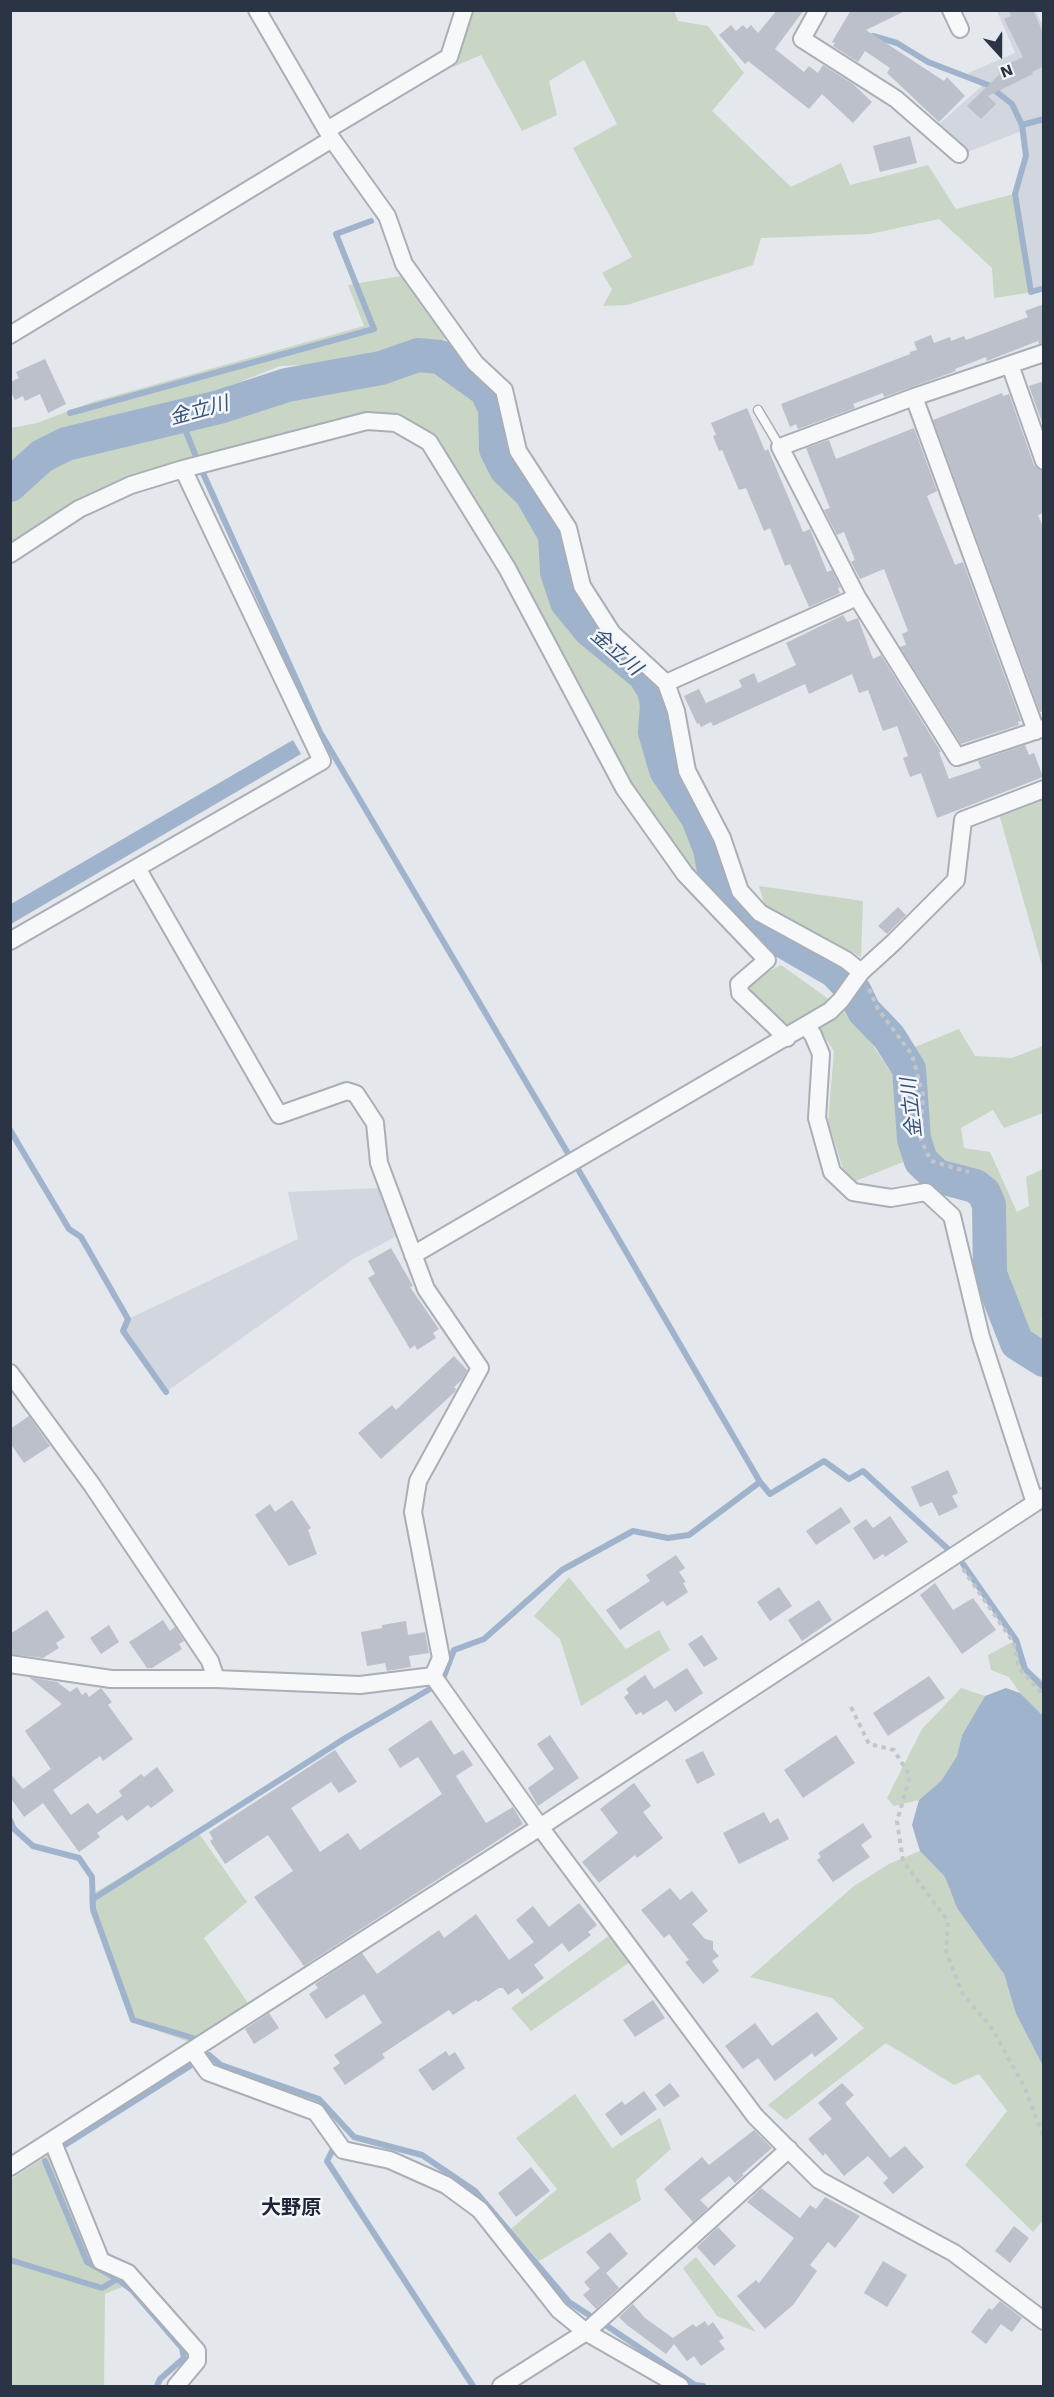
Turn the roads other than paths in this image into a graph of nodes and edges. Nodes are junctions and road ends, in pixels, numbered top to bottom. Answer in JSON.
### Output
{"nodes":[{"id":1,"x":257,"y":10,"type":"edge"},
{"id":2,"x":464,"y":10,"type":"edge"},
{"id":3,"x":818,"y":10,"type":"edge"},
{"id":4,"x":951,"y":10,"type":"edge"},
{"id":5,"x":960,"y":29,"type":"dead end"},
{"id":6,"x":330,"y":134,"type":"junction"},
{"id":7,"x":959,"y":154,"type":"dead end"},
{"id":8,"x":10,"y":335,"type":"edge"},
{"id":9,"x":1044,"y":353,"type":"edge"},
{"id":10,"x":1010,"y":364,"type":"junction"},
{"id":11,"x":914,"y":397,"type":"junction"},
{"id":12,"x":758,"y":410,"type":"dead end"},
{"id":13,"x":780,"y":447,"type":"junction"},
{"id":14,"x":1044,"y":461,"type":"edge"},
{"id":15,"x":183,"y":469,"type":"junction"},
{"id":16,"x":10,"y":554,"type":"edge"},
{"id":17,"x":857,"y":597,"type":"junction"},
{"id":18,"x":666,"y":683,"type":"junction"},
{"id":19,"x":1040,"y":729,"type":"edge"},
{"id":20,"x":1044,"y":789,"type":"edge"},
{"id":21,"x":137,"y":868,"type":"junction"},
{"id":22,"x":10,"y":941,"type":"edge"},
{"id":23,"x":861,"y":972,"type":"junction"},
{"id":24,"x":806,"y":1026,"type":"junction"},
{"id":25,"x":787,"y":1038,"type":"junction"},
{"id":26,"x":413,"y":1255,"type":"junction"},
{"id":27,"x":10,"y":1374,"type":"edge"},
{"id":28,"x":1040,"y":1500,"type":"edge"},
{"id":29,"x":10,"y":1664,"type":"edge"},
{"id":30,"x":433,"y":1676,"type":"junction"},
{"id":31,"x":216,"y":1679,"type":"junction"},
{"id":32,"x":540,"y":1827,"type":"junction"},
{"id":33,"x":193,"y":2051,"type":"junction"},
{"id":34,"x":52,"y":2140,"type":"junction"},
{"id":35,"x":789,"y":2149,"type":"junction"},
{"id":36,"x":10,"y":2167,"type":"edge"},
{"id":37,"x":1044,"y":2321,"type":"edge"},
{"id":38,"x":586,"y":2332,"type":"junction"},
{"id":39,"x":176,"y":2386,"type":"edge"},
{"id":40,"x":501,"y":2386,"type":"edge"},
{"id":41,"x":680,"y":2386,"type":"edge"}],
"edges":[{"from":1,"to":6,"type":"street"},
{"from":2,"to":6,"type":"street"},
{"from":3,"to":7,"type":"street"},
{"from":4,"to":5,"type":"street"},
{"from":6,"to":8,"type":"street"},
{"from":6,"to":18,"type":"street"},
{"from":9,"to":10,"type":"street"},
{"from":10,"to":11,"type":"street"},
{"from":10,"to":14,"type":"street"},
{"from":11,"to":13,"type":"street"},
{"from":11,"to":19,"type":"street"},
{"from":12,"to":13,"type":"lane"},
{"from":13,"to":17,"type":"street"},
{"from":15,"to":16,"type":"street"},
{"from":15,"to":21,"type":"street"},
{"from":15,"to":25,"type":"street"},
{"from":17,"to":18,"type":"street"},
{"from":17,"to":19,"type":"street"},
{"from":18,"to":23,"type":"street"},
{"from":20,"to":23,"type":"street"},
{"from":21,"to":22,"type":"street"},
{"from":21,"to":26,"type":"street"},
{"from":23,"to":24,"type":"street"},
{"from":24,"to":25,"type":"street"},
{"from":24,"to":28,"type":"street"},
{"from":25,"to":26,"type":"street"},
{"from":26,"to":30,"type":"street"},
{"from":27,"to":31,"type":"street"},
{"from":28,"to":32,"type":"street"},
{"from":29,"to":31,"type":"street"},
{"from":30,"to":31,"type":"street"},
{"from":30,"to":32,"type":"street"},
{"from":32,"to":33,"type":"street"},
{"from":32,"to":35,"type":"street"},
{"from":33,"to":34,"type":"street"},
{"from":33,"to":38,"type":"street"},
{"from":34,"to":36,"type":"street"},
{"from":34,"to":39,"type":"street"},
{"from":35,"to":37,"type":"street"},
{"from":35,"to":38,"type":"street"},
{"from":38,"to":40,"type":"street"},
{"from":38,"to":41,"type":"street"}]}
